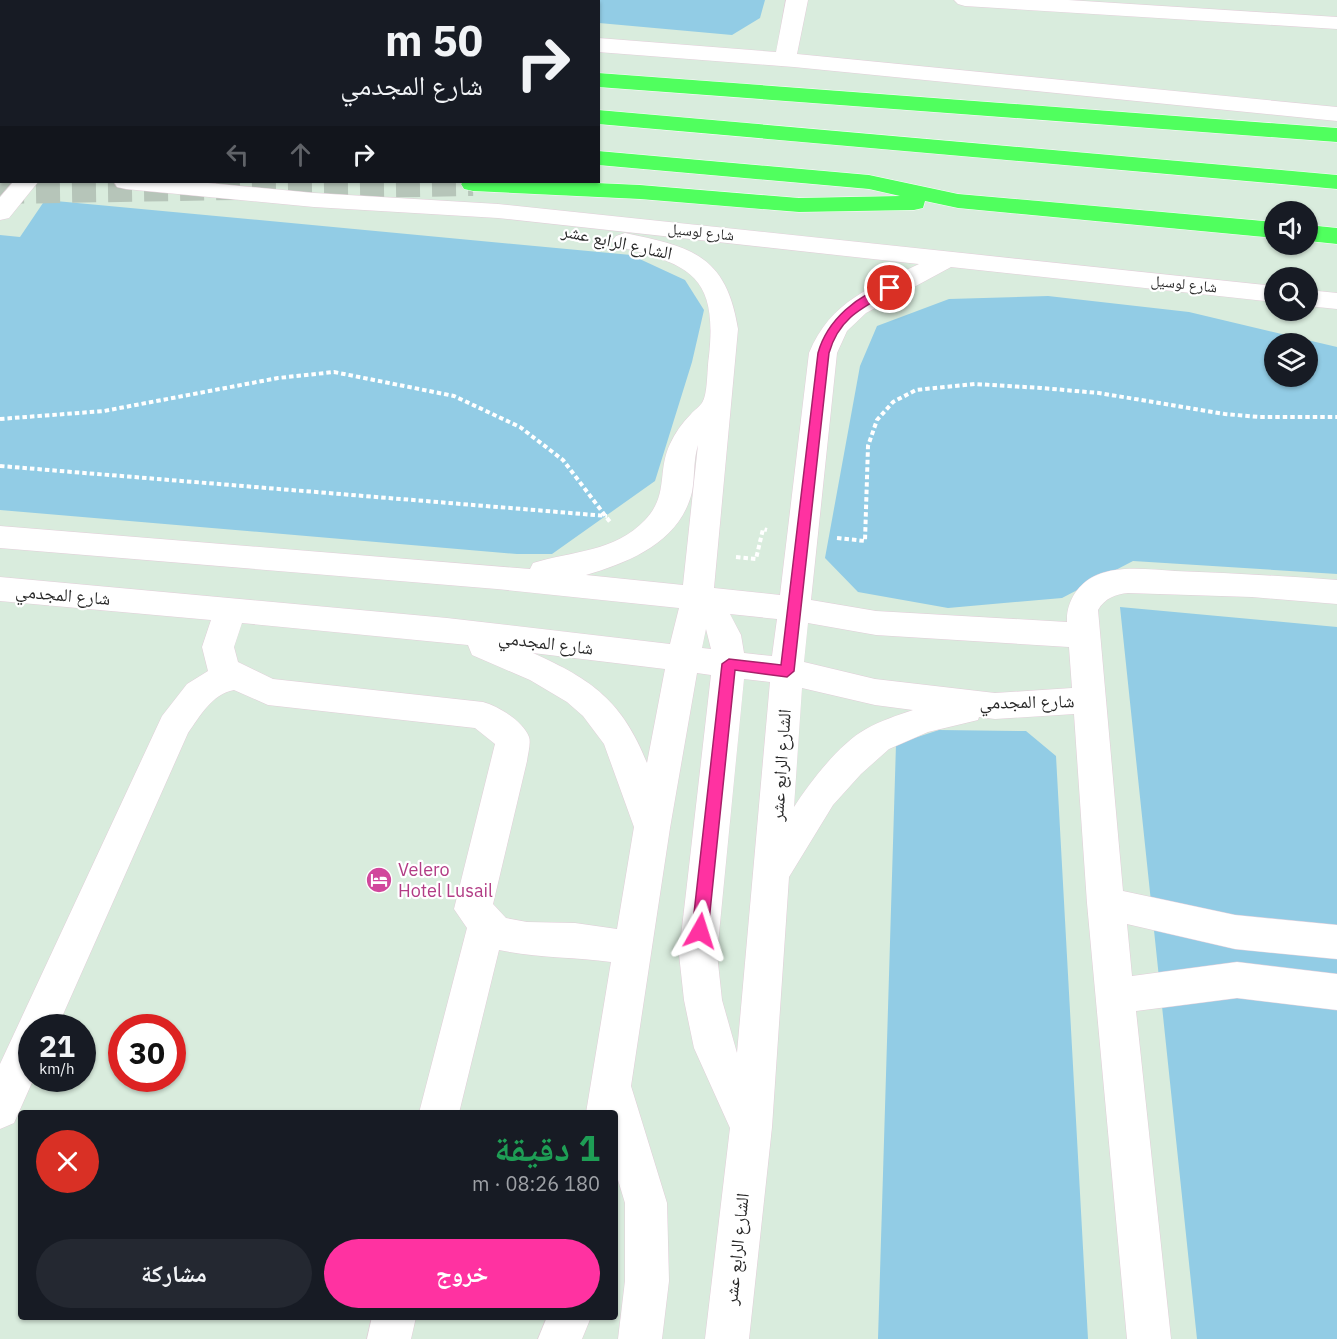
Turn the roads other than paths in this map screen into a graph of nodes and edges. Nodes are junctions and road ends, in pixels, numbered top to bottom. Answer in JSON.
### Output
{"nodes":[{"id":1,"x":797,"y":0,"type":"edge"},
{"id":2,"x":965,"y":0,"type":"edge"},
{"id":3,"x":1093,"y":4,"type":"edge"},
{"id":4,"x":1337,"y":23,"type":"edge"},
{"id":5,"x":600,"y":45,"type":"edge"},
{"id":6,"x":785,"y":60,"type":"junction"},
{"id":7,"x":600,"y":80,"type":"edge"},
{"id":8,"x":1337,"y":114,"type":"edge"},
{"id":9,"x":600,"y":117,"type":"edge"},
{"id":10,"x":1337,"y":135,"type":"edge"},
{"id":11,"x":600,"y":158,"type":"edge"},
{"id":12,"x":1337,"y":182,"type":"edge"},
{"id":13,"x":25,"y":183,"type":"edge"},
{"id":14,"x":136,"y":183,"type":"edge"},
{"id":15,"x":472,"y":184,"type":"dead end"},
{"id":16,"x":958,"y":201,"type":"junction"},
{"id":17,"x":498,"y":211,"type":"junction"},
{"id":18,"x":0,"y":213,"type":"edge"},
{"id":19,"x":1264,"y":230,"type":"edge"},
{"id":20,"x":1318,"y":234,"type":"edge"},
{"id":21,"x":1337,"y":236,"type":"edge"},
{"id":22,"x":948,"y":258,"type":"junction"},
{"id":23,"x":1264,"y":293,"type":"edge"},
{"id":24,"x":1318,"y":298,"type":"edge"},
{"id":25,"x":1337,"y":301,"type":"edge"},
{"id":26,"x":719,"y":402,"type":"junction"},
{"id":27,"x":0,"y":537,"type":"edge"},
{"id":28,"x":497,"y":577,"type":"junction"},
{"id":29,"x":0,"y":589,"type":"edge"},
{"id":30,"x":1337,"y":592,"type":"edge"},
{"id":31,"x":697,"y":599,"type":"junction"},
{"id":32,"x":796,"y":609,"type":"junction"},
{"id":33,"x":231,"y":610,"type":"junction"},
{"id":34,"x":447,"y":630,"type":"junction"},
{"id":35,"x":1083,"y":635,"type":"junction"},
{"id":36,"x":683,"y":659,"type":"junction"},
{"id":37,"x":729,"y":664,"type":"junction"},
{"id":38,"x":787,"y":671,"type":"junction"},
{"id":39,"x":236,"y":677,"type":"junction"},
{"id":40,"x":1090,"y":700,"type":"junction"},
{"id":41,"x":995,"y":706,"type":"junction"},
{"id":42,"x":652,"y":828,"type":"junction"},
{"id":43,"x":773,"y":870,"type":"junction"},
{"id":44,"x":1106,"y":903,"type":"junction"},
{"id":45,"x":486,"y":922,"type":"junction"},
{"id":46,"x":1337,"y":942,"type":"edge"},
{"id":47,"x":632,"y":948,"type":"junction"},
{"id":48,"x":1337,"y":992,"type":"edge"},
{"id":49,"x":1116,"y":996,"type":"junction"},
{"id":50,"x":43,"y":1014,"type":"edge"},
{"id":51,"x":18,"y":1070,"type":"edge"},
{"id":52,"x":608,"y":1099,"type":"edge"},
{"id":53,"x":0,"y":1109,"type":"edge"},
{"id":54,"x":440,"y":1110,"type":"edge"},
{"id":55,"x":618,"y":1126,"type":"edge"},
{"id":56,"x":751,"y":1127,"type":"junction"},
{"id":57,"x":393,"y":1320,"type":"edge"},
{"id":58,"x":568,"y":1320,"type":"edge"},
{"id":59,"x":574,"y":1320,"type":"edge"},
{"id":60,"x":389,"y":1339,"type":"edge"},
{"id":61,"x":560,"y":1339,"type":"edge"},
{"id":62,"x":572,"y":1339,"type":"edge"},
{"id":63,"x":640,"y":1339,"type":"edge"},
{"id":64,"x":727,"y":1339,"type":"edge"},
{"id":65,"x":1149,"y":1339,"type":"edge"}],
"edges":[{"from":1,"to":6,"type":"street"},
{"from":2,"to":3,"type":"street"},
{"from":3,"to":4,"type":"street"},
{"from":5,"to":6,"type":"street"},
{"from":6,"to":8,"type":"street"},
{"from":7,"to":10,"type":"highway"},
{"from":9,"to":12,"type":"highway"},
{"from":11,"to":16,"type":"highway"},
{"from":13,"to":18,"type":"street"},
{"from":14,"to":17,"type":"street","name":"شارع لوسيل"},
{"from":15,"to":16,"type":"highway"},
{"from":16,"to":19,"type":"highway"},
{"from":17,"to":22,"type":"street","name":"شارع لوسيل"},
{"from":17,"to":26,"type":"street","name":"الشارع الرابع عشر"},
{"from":20,"to":21,"type":"highway"},
{"from":22,"to":23,"type":"street","name":"شارع لوسيل"},
{"from":22,"to":32,"type":"street","name":"الشارع الرابع عشر"},
{"from":24,"to":25,"type":"street"},
{"from":26,"to":28,"type":"street"},
{"from":26,"to":31,"type":"street","name":"الشارع الرابع عشر"},
{"from":27,"to":28,"type":"street"},
{"from":28,"to":31,"type":"street"},
{"from":29,"to":33,"type":"street","name":"شارع المجدمي"},
{"from":30,"to":35,"type":"street"},
{"from":31,"to":32,"type":"street"},
{"from":31,"to":36,"type":"street","name":"الشارع الرابع عشر"},
{"from":31,"to":37,"type":"street"},
{"from":32,"to":35,"type":"street"},
{"from":32,"to":38,"type":"street","name":"الشارع الرابع عشر"},
{"from":33,"to":34,"type":"street","name":"شارع المجدمي"},
{"from":33,"to":39,"type":"street"},
{"from":34,"to":36,"type":"street","name":"شارع المجدمي"},
{"from":34,"to":42,"type":"street"},
{"from":35,"to":40,"type":"street"},
{"from":36,"to":37,"type":"street","name":"شارع المجدمي"},
{"from":36,"to":42,"type":"street","name":"الشارع الرابع عشر"},
{"from":37,"to":38,"type":"street","name":"شارع المجدمي"},
{"from":37,"to":56,"type":"street"},
{"from":38,"to":41,"type":"street","name":"شارع المجدمي"},
{"from":38,"to":43,"type":"street","name":"الشارع الرابع عشر"},
{"from":39,"to":45,"type":"street"},
{"from":39,"to":50,"type":"street"},
{"from":40,"to":41,"type":"street","name":"شارع المجدمي"},
{"from":40,"to":44,"type":"street"},
{"from":41,"to":43,"type":"street"},
{"from":42,"to":47,"type":"street","name":"الشارع الرابع عشر"},
{"from":43,"to":56,"type":"street","name":"الشارع الرابع عشر"},
{"from":44,"to":46,"type":"street"},
{"from":44,"to":49,"type":"street"},
{"from":45,"to":47,"type":"street"},
{"from":45,"to":54,"type":"street"},
{"from":47,"to":52,"type":"street","name":"الشارع الرابع عشر"},
{"from":48,"to":49,"type":"street"},
{"from":49,"to":65,"type":"street"},
{"from":51,"to":53,"type":"street"},
{"from":55,"to":63,"type":"street"},
{"from":56,"to":64,"type":"street","name":"الشارع الرابع عشر"},
{"from":57,"to":60,"type":"street"},
{"from":58,"to":61,"type":"street"},
{"from":59,"to":62,"type":"street"}]}
